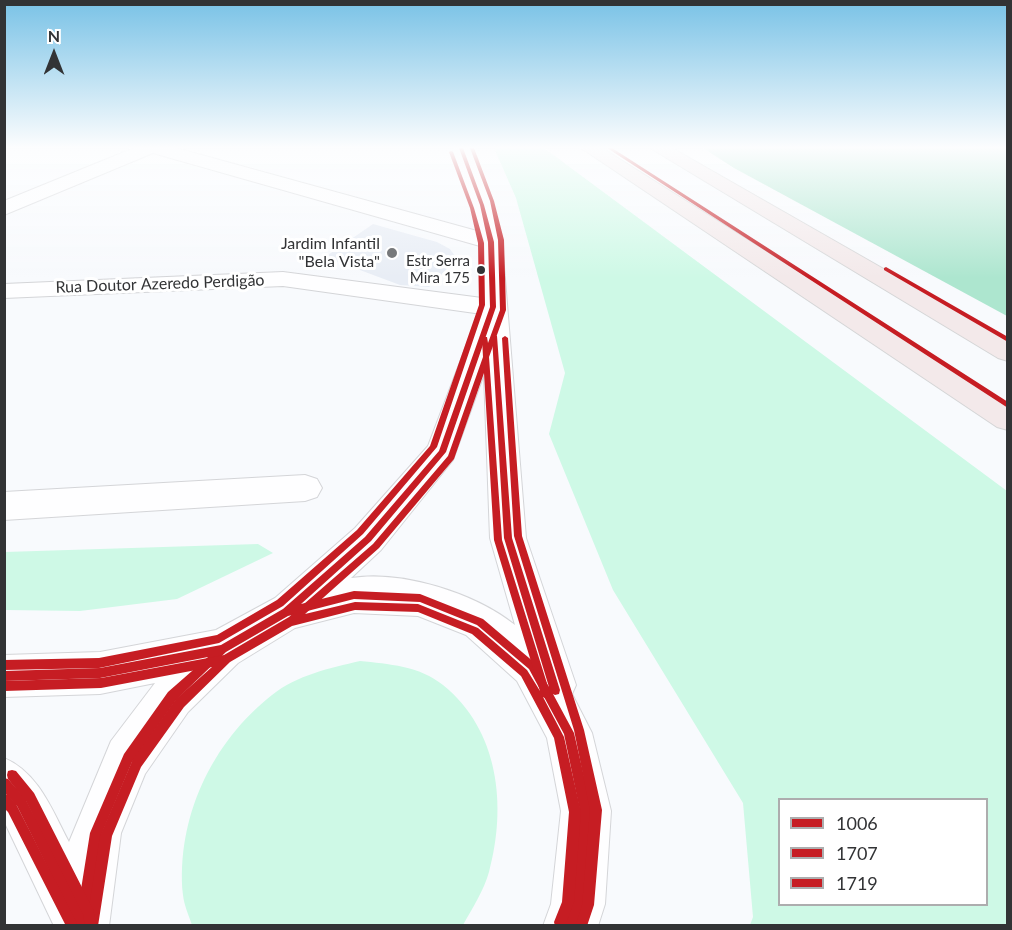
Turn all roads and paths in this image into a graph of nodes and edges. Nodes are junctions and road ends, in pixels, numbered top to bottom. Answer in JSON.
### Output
{"nodes":[{"id":1,"x":46,"y":191,"type":"edge"},
{"id":2,"x":310,"y":191,"type":"edge"},
{"id":3,"x":477,"y":191,"type":"edge"},
{"id":4,"x":657,"y":191,"type":"edge"},
{"id":5,"x":733,"y":191,"type":"edge"},
{"id":6,"x":4,"y":209,"type":"edge"},
{"id":7,"x":490,"y":242,"type":"junction"},
{"id":8,"x":4,"y":291,"type":"edge"},
{"id":9,"x":494,"y":307,"type":"junction"},
{"id":10,"x":1008,"y":352,"type":"edge"},
{"id":11,"x":1008,"y":419,"type":"edge"},
{"id":12,"x":305,"y":488,"type":"dead end"},
{"id":13,"x":4,"y":506,"type":"edge"},
{"id":14,"x":286,"y":612,"type":"junction"},
{"id":15,"x":224,"y":649,"type":"junction"},
{"id":16,"x":4,"y":676,"type":"edge"},
{"id":17,"x":569,"y":733,"type":"junction"},
{"id":18,"x":4,"y":782,"type":"edge"},
{"id":19,"x":81,"y":922,"type":"edge"},
{"id":20,"x":570,"y":926,"type":"edge"}],
"edges":[{"from":1,"to":6,"type":"street"},
{"from":2,"to":7,"type":"street"},
{"from":3,"to":7,"type":"street"},
{"from":4,"to":11,"type":"highway"},
{"from":5,"to":10,"type":"highway"},
{"from":7,"to":9,"type":"street"},
{"from":8,"to":9,"type":"street","name":"Rua Doutor Azeredo Perdigão"},
{"from":9,"to":14,"type":"street"},
{"from":9,"to":17,"type":"street"},
{"from":12,"to":13,"type":"street"},
{"from":14,"to":15,"type":"street"},
{"from":14,"to":17,"type":"street"},
{"from":15,"to":16,"type":"street"},
{"from":15,"to":19,"type":"street"},
{"from":17,"to":20,"type":"street"},
{"from":18,"to":19,"type":"street"}]}
